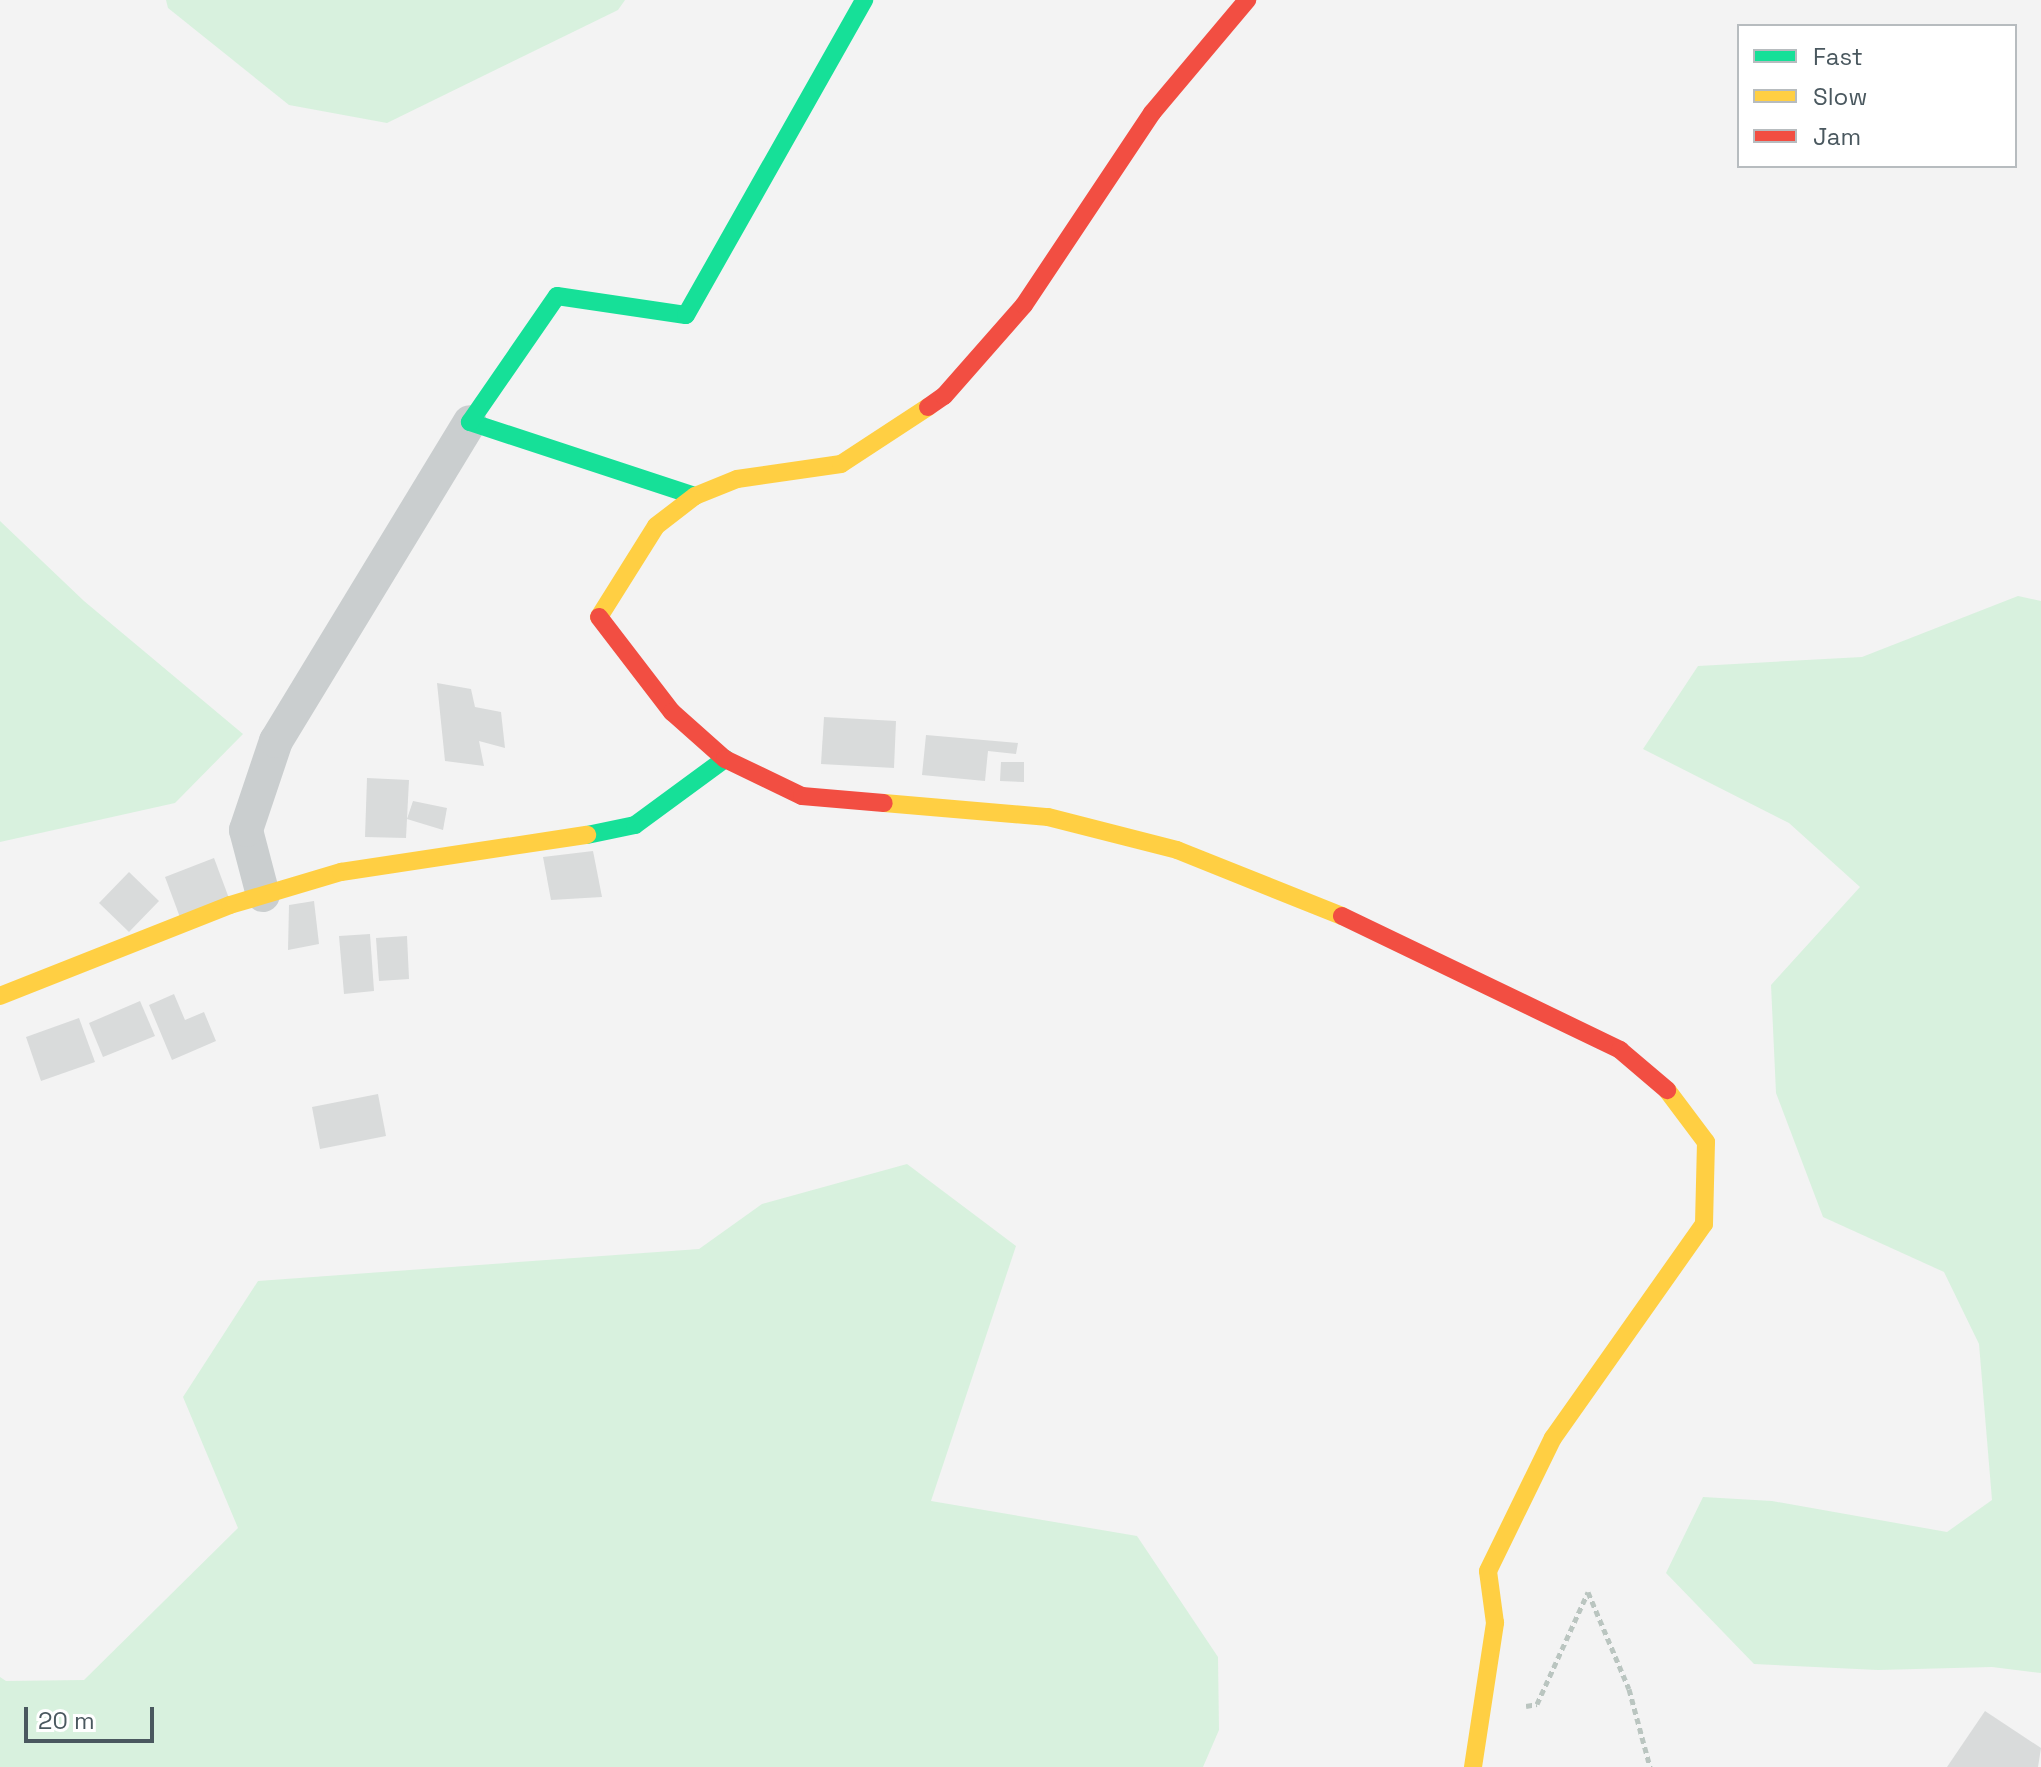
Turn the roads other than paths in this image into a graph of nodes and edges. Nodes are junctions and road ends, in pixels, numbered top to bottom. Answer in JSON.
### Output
{"nodes":[{"id":1,"x":864,"y":0,"type":"edge"},
{"id":2,"x":1247,"y":0,"type":"edge"},
{"id":3,"x":470,"y":422,"type":"junction"},
{"id":4,"x":695,"y":496,"type":"junction"},
{"id":5,"x":725,"y":759,"type":"junction"},
{"id":6,"x":263,"y":895,"type":"junction"},
{"id":7,"x":0,"y":996,"type":"edge"},
{"id":8,"x":1473,"y":1767,"type":"edge"}],
"edges":[{"from":1,"to":3,"type":"main road"},
{"from":2,"to":4,"type":"main road"},
{"from":3,"to":4,"type":"main road"},
{"from":3,"to":6,"type":"street"},
{"from":4,"to":5,"type":"main road"},
{"from":5,"to":6,"type":"main road"},
{"from":5,"to":8,"type":"main road"},
{"from":6,"to":7,"type":"main road"}]}
